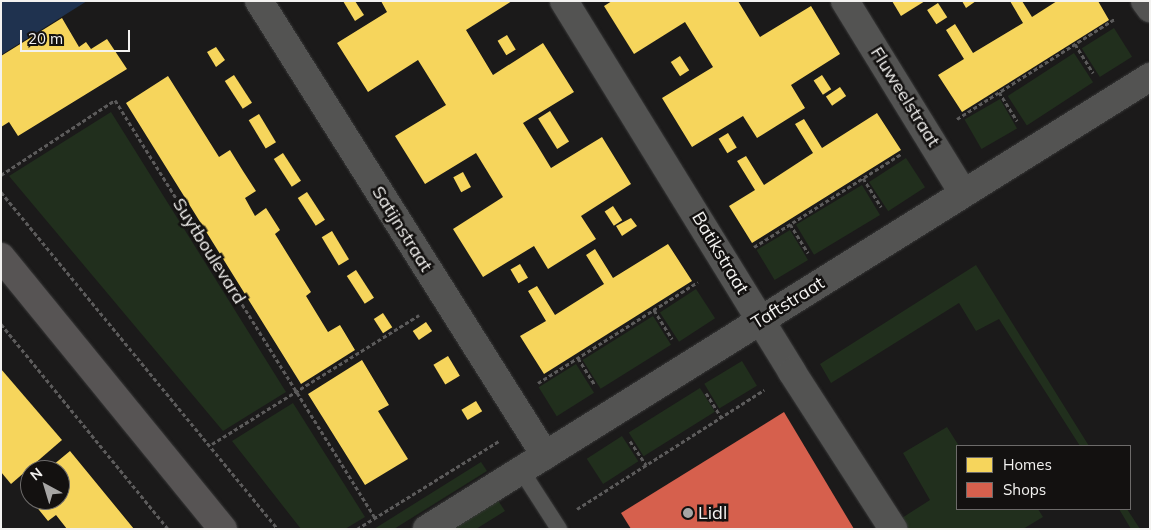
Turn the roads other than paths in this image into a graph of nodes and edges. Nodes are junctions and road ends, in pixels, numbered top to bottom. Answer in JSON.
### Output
{"nodes":[{"id":1,"x":259,"y":1,"type":"edge"},
{"id":2,"x":564,"y":1,"type":"edge"},
{"id":3,"x":845,"y":1,"type":"edge"},
{"id":4,"x":1146,"y":1,"type":"edge"},
{"id":5,"x":1150,"y":8,"type":"edge"},
{"id":6,"x":1150,"y":77,"type":"edge"},
{"id":7,"x":963,"y":193,"type":"junction"},
{"id":8,"x":1,"y":257,"type":"edge"},
{"id":9,"x":761,"y":320,"type":"junction"},
{"id":10,"x":545,"y":455,"type":"junction"},
{"id":11,"x":521,"y":470,"type":"junction"},
{"id":12,"x":557,"y":526,"type":"edge"},
{"id":13,"x":223,"y":529,"type":"edge"},
{"id":14,"x":427,"y":529,"type":"edge"},
{"id":15,"x":893,"y":529,"type":"edge"}],
"edges":[{"from":1,"to":10,"type":"street","name":"Satijnstraat"},
{"from":2,"to":9,"type":"street","name":"Batikstraat"},
{"from":3,"to":7,"type":"street","name":"Fluweelstraat"},
{"from":4,"to":5,"type":"street"},
{"from":6,"to":7,"type":"street","name":"Taftstraat"},
{"from":7,"to":9,"type":"street","name":"Taftstraat"},
{"from":8,"to":13,"type":"street"},
{"from":9,"to":10,"type":"street","name":"Taftstraat"},
{"from":9,"to":15,"type":"street","name":"Batikstraat"},
{"from":10,"to":11,"type":"street","name":"Taftstraat"},
{"from":11,"to":12,"type":"lane"},
{"from":11,"to":14,"type":"street","name":"Taftstraat"}]}
